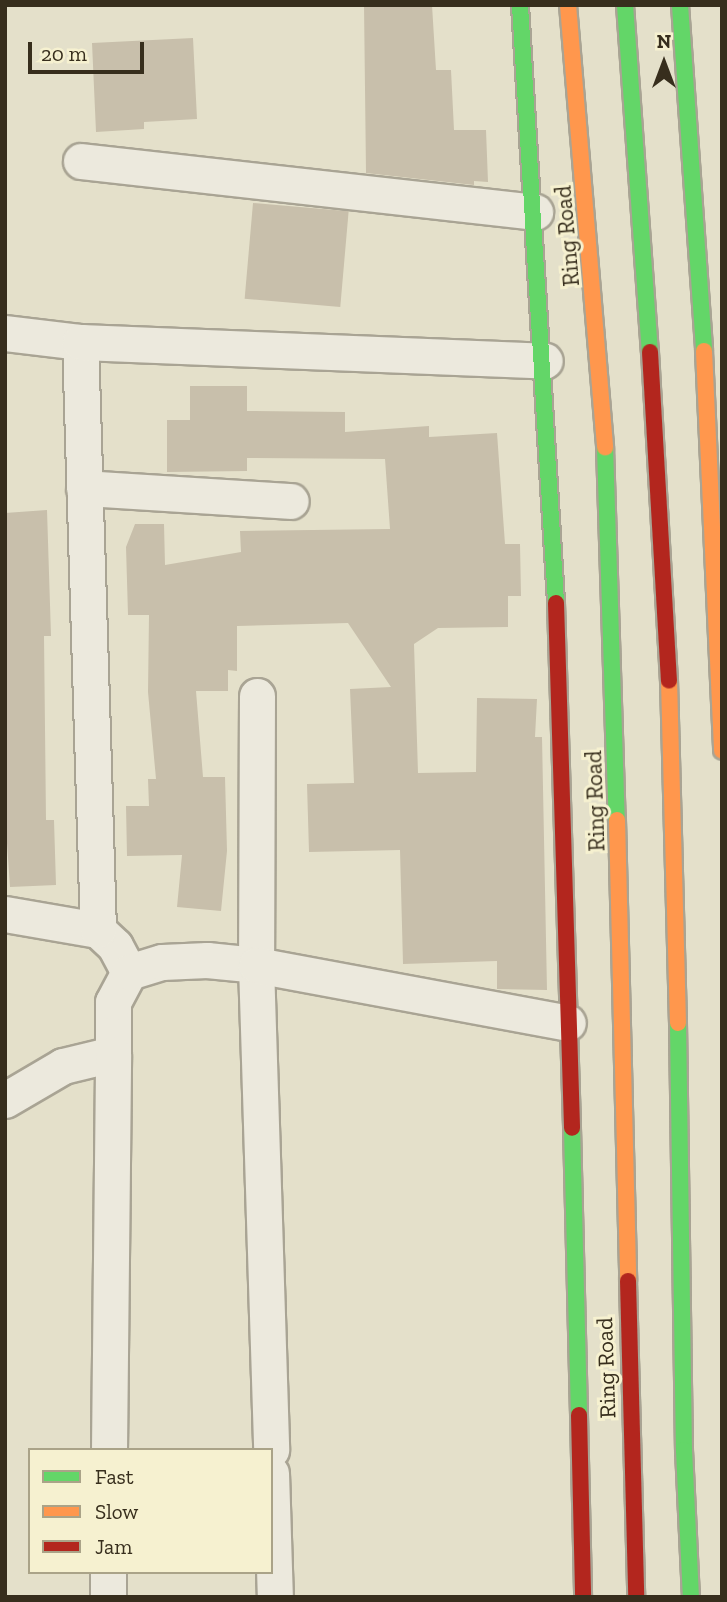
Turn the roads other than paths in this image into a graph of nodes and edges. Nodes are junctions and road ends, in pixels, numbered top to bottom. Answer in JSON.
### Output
{"nodes":[{"id":1,"x":520,"y":5,"type":"edge"},
{"id":2,"x":568,"y":5,"type":"edge"},
{"id":3,"x":625,"y":5,"type":"edge"},
{"id":4,"x":680,"y":5,"type":"edge"},
{"id":5,"x":81,"y":160,"type":"dead end"},
{"id":6,"x":535,"y":212,"type":"junction"},
{"id":7,"x":5,"y":333,"type":"edge"},
{"id":8,"x":80,"y":342,"type":"junction"},
{"id":9,"x":545,"y":361,"type":"junction"},
{"id":10,"x":84,"y":488,"type":"junction"},
{"id":11,"x":291,"y":501,"type":"dead end"},
{"id":12,"x":257,"y":696,"type":"dead end"},
{"id":13,"x":722,"y":751,"type":"edge"},
{"id":14,"x":5,"y":914,"type":"edge"},
{"id":15,"x":98,"y":930,"type":"junction"},
{"id":16,"x":256,"y":965,"type":"junction"},
{"id":17,"x":129,"y":972,"type":"junction"},
{"id":18,"x":568,"y":1023,"type":"junction"},
{"id":19,"x":113,"y":1054,"type":"junction"},
{"id":20,"x":5,"y":1100,"type":"edge"},
{"id":21,"x":109,"y":1448,"type":"edge"},
{"id":22,"x":271,"y":1448,"type":"edge"},
{"id":23,"x":273,"y":1535,"type":"edge"},
{"id":24,"x":108,"y":1574,"type":"edge"},
{"id":25,"x":108,"y":1597,"type":"edge"},
{"id":26,"x":275,"y":1597,"type":"edge"},
{"id":27,"x":583,"y":1597,"type":"edge"},
{"id":28,"x":636,"y":1597,"type":"edge"},
{"id":29,"x":691,"y":1597,"type":"edge"}],
"edges":[{"from":1,"to":6,"type":"main road"},
{"from":2,"to":28,"type":"main road","name":"Ring Road"},
{"from":3,"to":29,"type":"main road"},
{"from":4,"to":13,"type":"main road"},
{"from":5,"to":6,"type":"street"},
{"from":6,"to":9,"type":"main road"},
{"from":7,"to":8,"type":"street"},
{"from":8,"to":9,"type":"street"},
{"from":8,"to":10,"type":"street"},
{"from":9,"to":18,"type":"main road"},
{"from":10,"to":11,"type":"street"},
{"from":10,"to":15,"type":"street"},
{"from":12,"to":16,"type":"street"},
{"from":14,"to":15,"type":"street"},
{"from":15,"to":17,"type":"street"},
{"from":16,"to":17,"type":"street"},
{"from":16,"to":18,"type":"street"},
{"from":16,"to":22,"type":"street"},
{"from":17,"to":19,"type":"street"},
{"from":18,"to":27,"type":"main road"},
{"from":19,"to":20,"type":"street"},
{"from":19,"to":21,"type":"street"},
{"from":23,"to":26,"type":"street"},
{"from":24,"to":25,"type":"street"}]}
